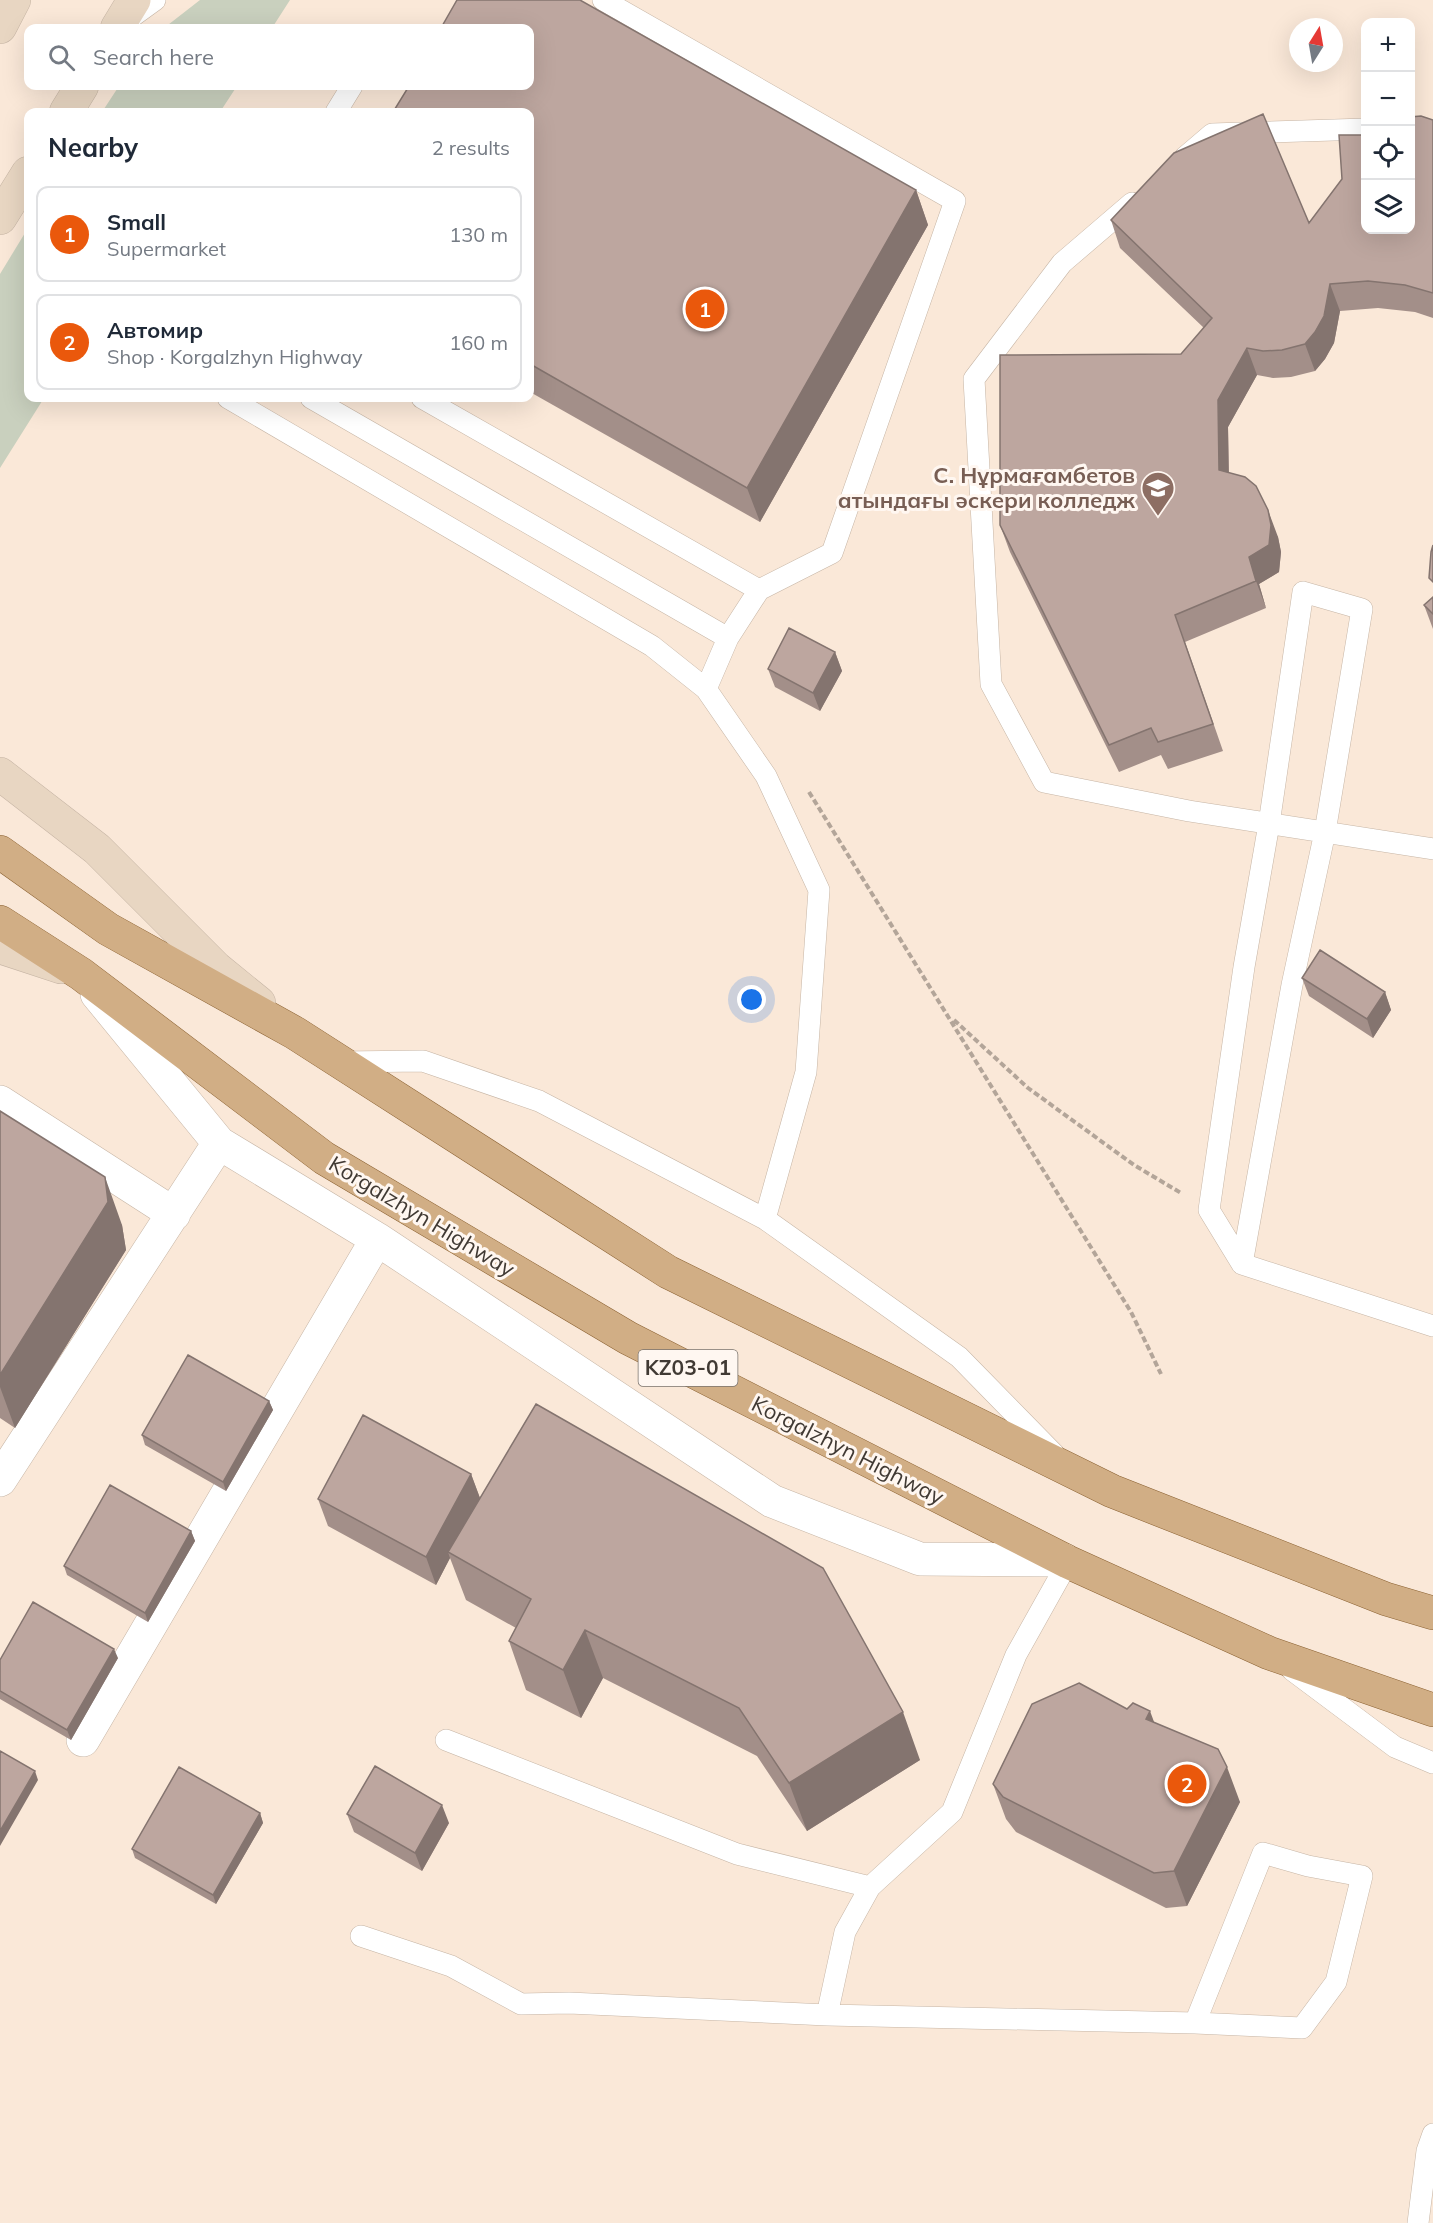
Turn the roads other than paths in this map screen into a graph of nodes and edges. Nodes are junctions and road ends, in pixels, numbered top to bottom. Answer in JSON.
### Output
{"nodes":[{"id":1,"x":14,"y":0,"type":"edge"},
{"id":2,"x":155,"y":0,"type":"edge"},
{"id":3,"x":603,"y":0,"type":"edge"},
{"id":4,"x":123,"y":18,"type":"edge"},
{"id":5,"x":0,"y":27,"type":"edge"},
{"id":6,"x":80,"y":90,"type":"edge"},
{"id":7,"x":350,"y":90,"type":"edge"},
{"id":8,"x":68,"y":108,"type":"edge"},
{"id":9,"x":338,"y":108,"type":"edge"},
{"id":10,"x":1361,"y":129,"type":"edge"},
{"id":11,"x":1168,"y":172,"type":"edge"},
{"id":12,"x":24,"y":179,"type":"edge"},
{"id":13,"x":1150,"y":187,"type":"edge"},
{"id":14,"x":0,"y":218,"type":"edge"},
{"id":15,"x":235,"y":402,"type":"edge"},
{"id":16,"x":317,"y":402,"type":"edge"},
{"id":17,"x":429,"y":402,"type":"edge"},
{"id":18,"x":759,"y":590,"type":"junction"},
{"id":19,"x":728,"y":638,"type":"junction"},
{"id":20,"x":706,"y":689,"type":"junction"},
{"id":21,"x":0,"y":774,"type":"edge"},
{"id":22,"x":1269,"y":824,"type":"junction"},
{"id":23,"x":1325,"y":832,"type":"junction"},
{"id":24,"x":1433,"y":849,"type":"edge"},
{"id":25,"x":0,"y":852,"type":"edge"},
{"id":26,"x":0,"y":922,"type":"edge"},
{"id":27,"x":0,"y":947,"type":"edge"},
{"id":28,"x":81,"y":974,"type":"junction"},
{"id":29,"x":295,"y":1033,"type":"junction"},
{"id":30,"x":341,"y":1062,"type":"junction"},
{"id":31,"x":0,"y":1102,"type":"edge"},
{"id":32,"x":219,"y":1143,"type":"junction"},
{"id":33,"x":174,"y":1214,"type":"junction"},
{"id":34,"x":765,"y":1219,"type":"junction"},
{"id":35,"x":377,"y":1239,"type":"junction"},
{"id":36,"x":1242,"y":1264,"type":"junction"},
{"id":37,"x":1433,"y":1326,"type":"edge"},
{"id":38,"x":1069,"y":1469,"type":"junction"},
{"id":39,"x":1,"y":1476,"type":"edge"},
{"id":40,"x":1066,"y":1561,"type":"junction"},
{"id":41,"x":1433,"y":1613,"type":"edge"},
{"id":42,"x":1269,"y":1653,"type":"junction"},
{"id":43,"x":1433,"y":1710,"type":"edge"},
{"id":44,"x":83,"y":1740,"type":"dead end"},
{"id":45,"x":446,"y":1740,"type":"dead end"},
{"id":46,"x":1433,"y":1763,"type":"edge"},
{"id":47,"x":870,"y":1887,"type":"junction"},
{"id":48,"x":361,"y":1936,"type":"dead end"},
{"id":49,"x":827,"y":2016,"type":"junction"},
{"id":50,"x":1195,"y":2023,"type":"junction"},
{"id":51,"x":1433,"y":2134,"type":"edge"},
{"id":52,"x":1418,"y":2223,"type":"edge"}],
"edges":[{"from":1,"to":5,"type":"main road"},
{"from":2,"to":4,"type":"lane"},
{"from":3,"to":18,"type":"lane"},
{"from":6,"to":8,"type":"main road"},
{"from":7,"to":9,"type":"lane"},
{"from":10,"to":11,"type":"lane"},
{"from":12,"to":14,"type":"main road"},
{"from":13,"to":22,"type":"lane"},
{"from":15,"to":20,"type":"lane"},
{"from":16,"to":19,"type":"lane"},
{"from":17,"to":18,"type":"lane"},
{"from":18,"to":19,"type":"lane"},
{"from":19,"to":20,"type":"lane"},
{"from":20,"to":34,"type":"lane"},
{"from":21,"to":29,"type":"main road"},
{"from":22,"to":23,"type":"lane"},
{"from":22,"to":23,"type":"lane"},
{"from":22,"to":36,"type":"lane"},
{"from":23,"to":24,"type":"lane"},
{"from":23,"to":36,"type":"lane"},
{"from":25,"to":29,"type":"main road"},
{"from":26,"to":28,"type":"main road","name":"Korgalzhyn Highway","number":"KZ03-01"},
{"from":27,"to":28,"type":"main road"},
{"from":28,"to":32,"type":"street"},
{"from":28,"to":40,"type":"main road","name":"Korgalzhyn Highway","number":"KZ03-01"},
{"from":29,"to":30,"type":"main road"},
{"from":30,"to":34,"type":"lane"},
{"from":30,"to":38,"type":"main road"},
{"from":31,"to":33,"type":"street"},
{"from":32,"to":33,"type":"street"},
{"from":32,"to":35,"type":"street"},
{"from":33,"to":39,"type":"street"},
{"from":34,"to":38,"type":"lane"},
{"from":35,"to":40,"type":"street"},
{"from":35,"to":44,"type":"street"},
{"from":36,"to":37,"type":"lane"},
{"from":38,"to":41,"type":"main road"},
{"from":40,"to":42,"type":"main road","name":"Korgalzhyn Highway","number":"KZ03-01"},
{"from":40,"to":47,"type":"lane"},
{"from":42,"to":43,"type":"main road","name":"Korgalzhyn Highway","number":"KZ03-01"},
{"from":42,"to":46,"type":"lane"},
{"from":45,"to":47,"type":"lane"},
{"from":47,"to":49,"type":"lane"},
{"from":48,"to":49,"type":"lane"},
{"from":49,"to":50,"type":"lane"},
{"from":50,"to":50,"type":"lane"},
{"from":51,"to":52,"type":"lane"}]}
